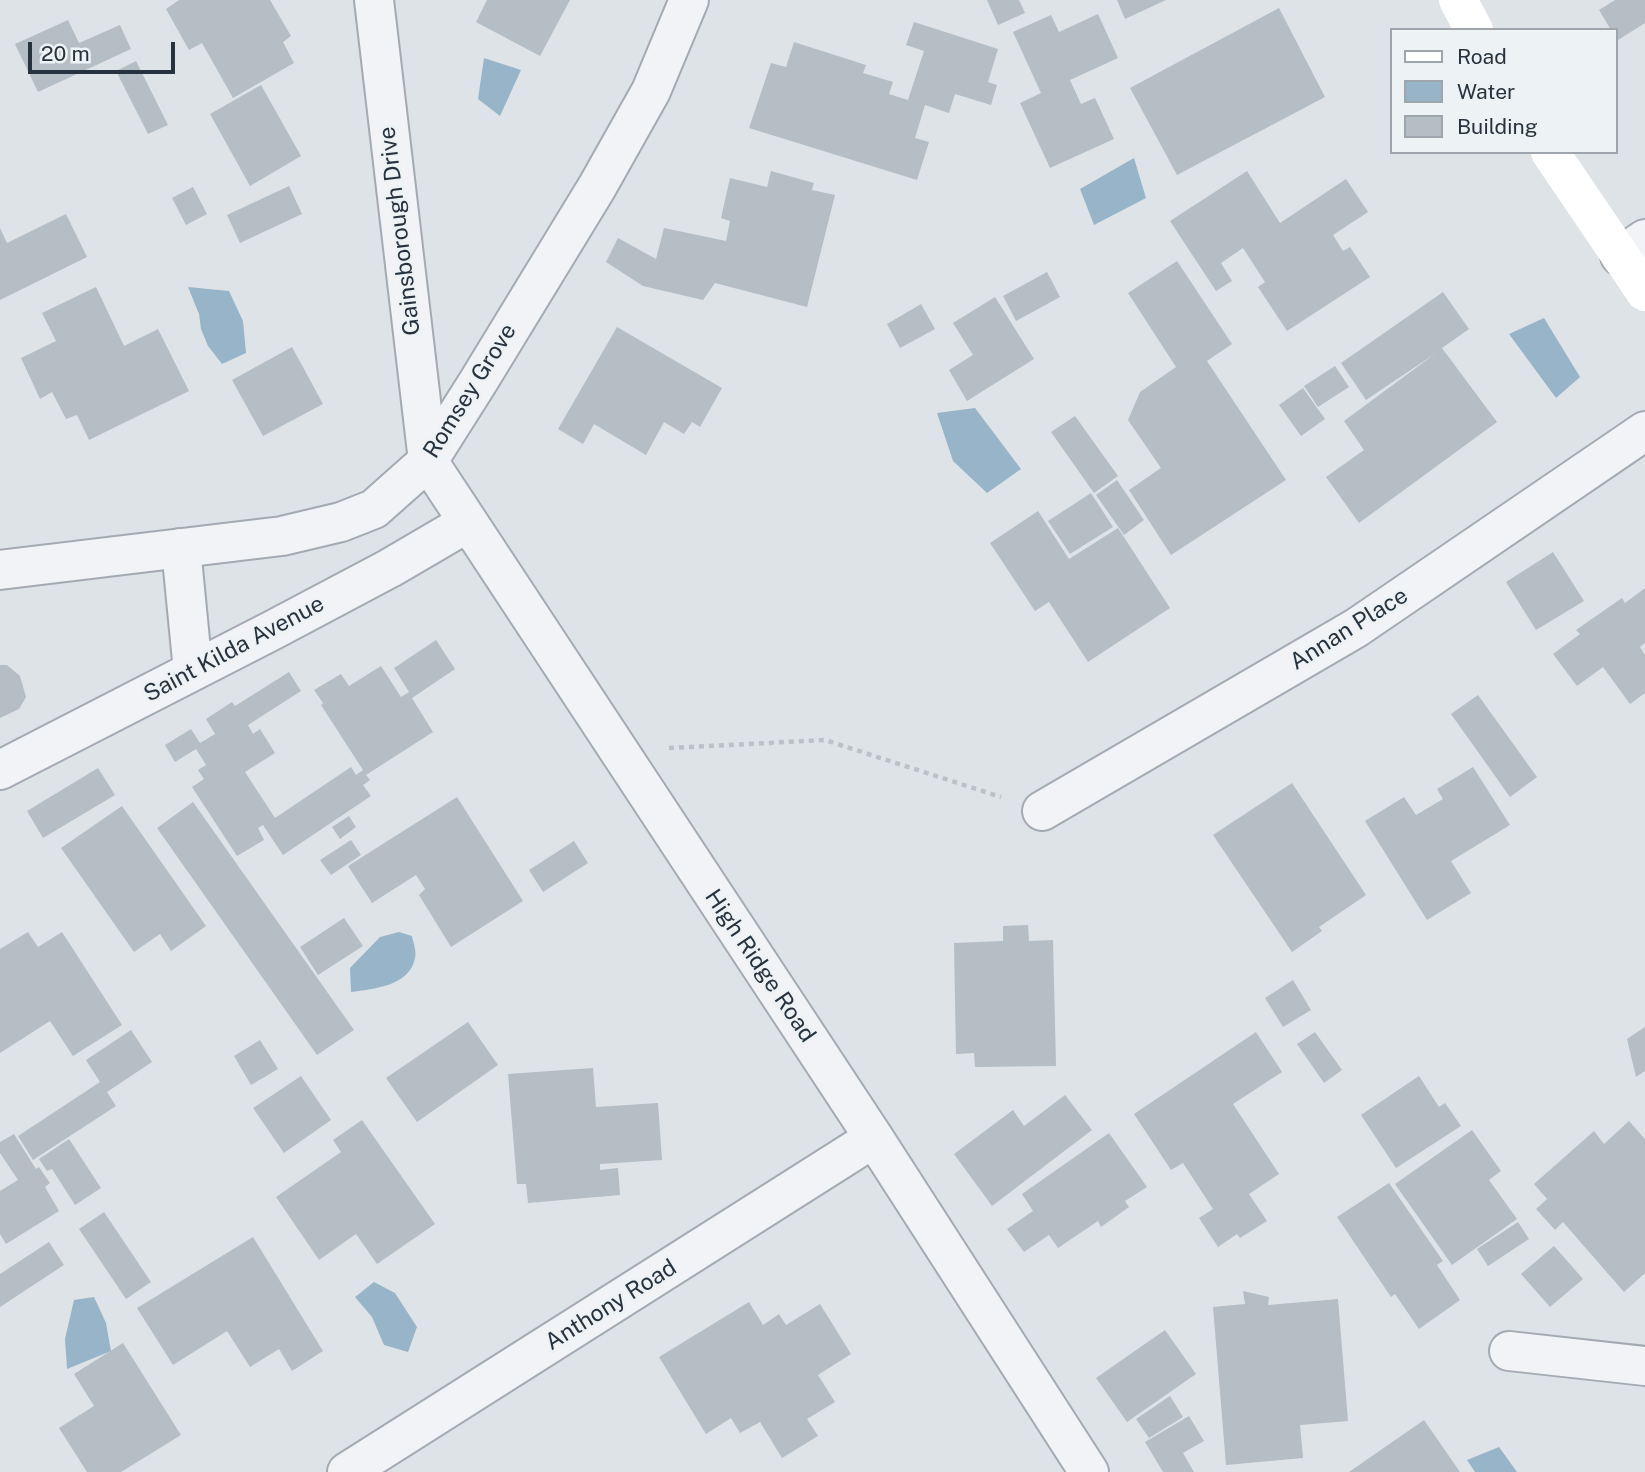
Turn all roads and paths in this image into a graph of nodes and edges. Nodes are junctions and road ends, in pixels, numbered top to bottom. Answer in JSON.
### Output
{"nodes":[{"id":1,"x":374,"y":0,"type":"edge"},
{"id":2,"x":690,"y":0,"type":"edge"},
{"id":3,"x":1458,"y":0,"type":"edge"},
{"id":4,"x":1473,"y":28,"type":"edge"},
{"id":5,"x":1552,"y":154,"type":"edge"},
{"id":6,"x":1632,"y":248,"type":"edge"},
{"id":7,"x":1645,"y":292,"type":"edge"},
{"id":8,"x":1645,"y":431,"type":"edge"},
{"id":9,"x":428,"y":461,"type":"junction"},
{"id":10,"x":467,"y":523,"type":"junction"},
{"id":11,"x":181,"y":548,"type":"junction"},
{"id":12,"x":0,"y":570,"type":"edge"},
{"id":13,"x":193,"y":671,"type":"junction"},
{"id":14,"x":617,"y":750,"type":"junction"},
{"id":15,"x":0,"y":770,"type":"edge"},
{"id":16,"x":1042,"y":811,"type":"joint"},
{"id":17,"x":874,"y":1138,"type":"junction"},
{"id":18,"x":1509,"y":1351,"type":"dead end"},
{"id":19,"x":1645,"y":1366,"type":"edge"},
{"id":20,"x":347,"y":1472,"type":"edge"},
{"id":21,"x":1089,"y":1472,"type":"edge"}],
"edges":[{"from":1,"to":9,"type":"street","name":"Gainsborough Drive"},
{"from":2,"to":9,"type":"street","name":"Romsey Grove"},
{"from":3,"to":4,"type":"main road"},
{"from":5,"to":6,"type":"main road"},
{"from":6,"to":7,"type":"main road"},
{"from":8,"to":16,"type":"street","name":"Annan Place"},
{"from":9,"to":10,"type":"street","name":"High Ridge Road"},
{"from":9,"to":11,"type":"street","name":"Romsey Grove"},
{"from":10,"to":13,"type":"street","name":"Saint Kilda Avenue"},
{"from":10,"to":14,"type":"street","name":"High Ridge Road"},
{"from":11,"to":12,"type":"street","name":"Romsey Grove"},
{"from":11,"to":13,"type":"street"},
{"from":13,"to":15,"type":"street","name":"Saint Kilda Avenue"},
{"from":14,"to":16,"type":"path"},
{"from":14,"to":17,"type":"street","name":"High Ridge Road"},
{"from":17,"to":20,"type":"street","name":"Anthony Road"},
{"from":17,"to":21,"type":"street","name":"High Ridge Road"},
{"from":18,"to":19,"type":"street"}]}
